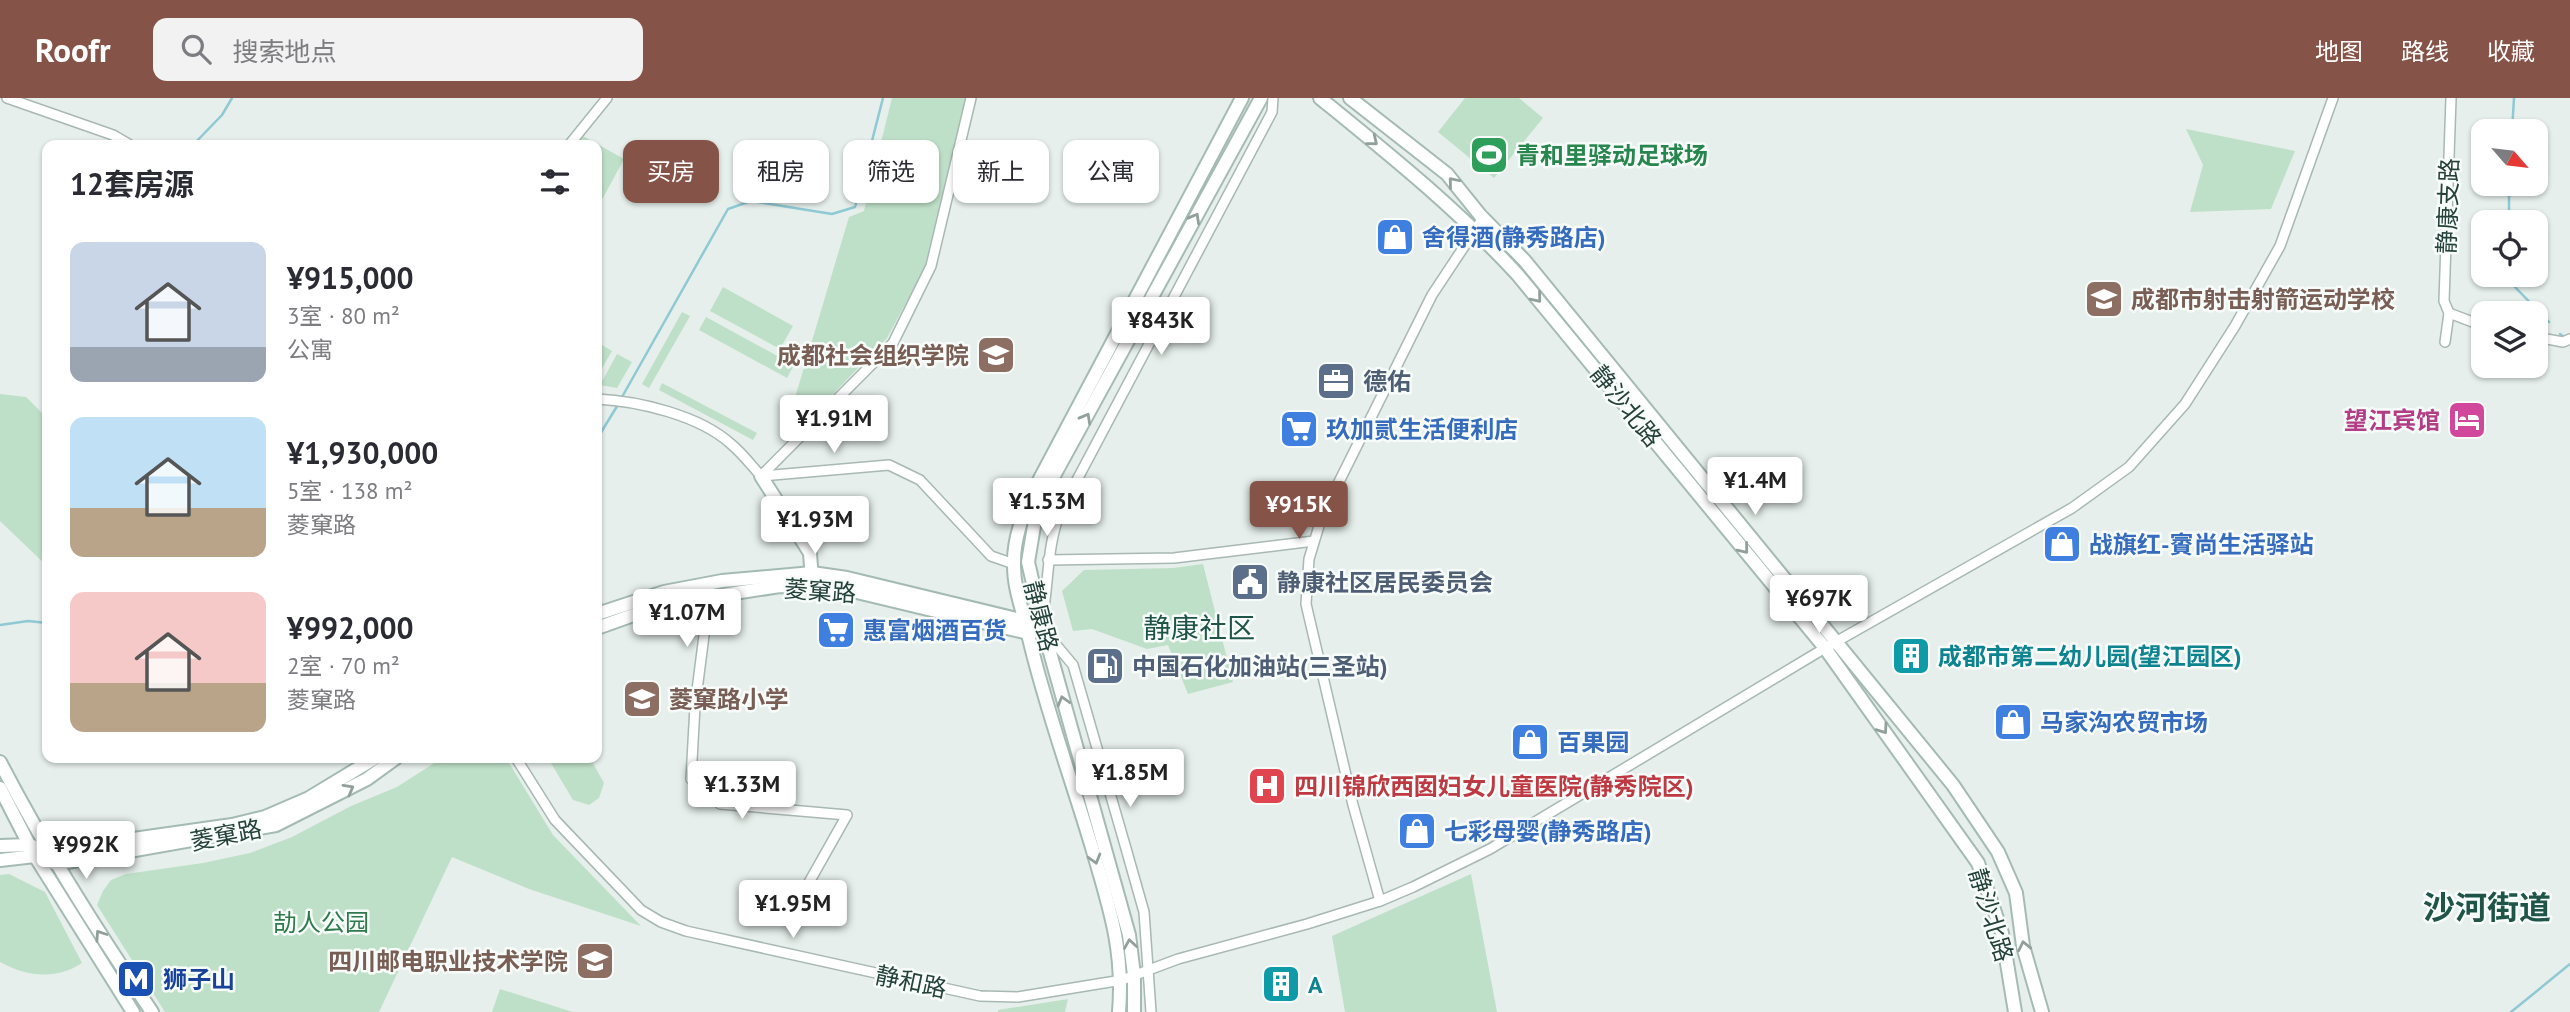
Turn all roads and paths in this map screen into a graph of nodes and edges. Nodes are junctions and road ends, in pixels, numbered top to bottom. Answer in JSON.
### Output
{"nodes":[{"id":1,"x":7,"y":98,"type":"edge"},
{"id":2,"x":607,"y":98,"type":"edge"},
{"id":3,"x":971,"y":98,"type":"edge"},
{"id":4,"x":1242,"y":98,"type":"edge"},
{"id":5,"x":1261,"y":98,"type":"edge"},
{"id":6,"x":1273,"y":98,"type":"edge"},
{"id":7,"x":1320,"y":98,"type":"edge"},
{"id":8,"x":1350,"y":98,"type":"edge"},
{"id":9,"x":2333,"y":98,"type":"edge"},
{"id":10,"x":2451,"y":98,"type":"edge"},
{"id":11,"x":122,"y":140,"type":"edge"},
{"id":12,"x":573,"y":140,"type":"edge"},
{"id":13,"x":1479,"y":223,"type":"junction"},
{"id":14,"x":2449,"y":313,"type":"junction"},
{"id":15,"x":2471,"y":321,"type":"edge"},
{"id":16,"x":2548,"y":339,"type":"edge"},
{"id":17,"x":2567,"y":341,"type":"edge"},
{"id":18,"x":2445,"y":342,"type":"dead end"},
{"id":19,"x":602,"y":399,"type":"edge"},
{"id":20,"x":761,"y":476,"type":"junction"},
{"id":21,"x":1314,"y":541,"type":"junction"},
{"id":22,"x":1048,"y":560,"type":"junction"},
{"id":23,"x":1014,"y":564,"type":"junction"},
{"id":24,"x":812,"y":573,"type":"junction"},
{"id":25,"x":812,"y":587,"type":"junction"},
{"id":26,"x":709,"y":596,"type":"junction"},
{"id":27,"x":602,"y":612,"type":"edge"},
{"id":28,"x":602,"y":626,"type":"edge"},
{"id":29,"x":1043,"y":626,"type":"junction"},
{"id":30,"x":1027,"y":627,"type":"junction"},
{"id":31,"x":1831,"y":646,"type":"junction"},
{"id":32,"x":0,"y":762,"type":"edge"},
{"id":33,"x":359,"y":763,"type":"edge"},
{"id":34,"x":389,"y":763,"type":"edge"},
{"id":35,"x":519,"y":763,"type":"edge"},
{"id":36,"x":0,"y":788,"type":"edge"},
{"id":37,"x":0,"y":846,"type":"edge"},
{"id":38,"x":32,"y":850,"type":"junction"},
{"id":39,"x":49,"y":851,"type":"junction"},
{"id":40,"x":0,"y":860,"type":"edge"},
{"id":41,"x":56,"y":864,"type":"junction"},
{"id":42,"x":1380,"y":901,"type":"junction"},
{"id":43,"x":794,"y":909,"type":"dead end"},
{"id":44,"x":1148,"y":970,"type":"junction"},
{"id":45,"x":1128,"y":977,"type":"junction"},
{"id":46,"x":133,"y":1012,"type":"edge"},
{"id":47,"x":152,"y":1012,"type":"edge"},
{"id":48,"x":1119,"y":1012,"type":"edge"},
{"id":49,"x":1134,"y":1012,"type":"edge"},
{"id":50,"x":1151,"y":1012,"type":"edge"},
{"id":51,"x":2015,"y":1012,"type":"edge"},
{"id":52,"x":2042,"y":1012,"type":"edge"}],
"edges":[{"from":1,"to":11,"type":"street"},
{"from":2,"to":12,"type":"street"},
{"from":3,"to":20,"type":"street"},
{"from":4,"to":23,"type":"street","name":"静康路"},
{"from":29,"to":5,"type":"street","name":"静康路","one_way":true},
{"from":6,"to":22,"type":"street"},
{"from":7,"to":13,"type":"street","name":"静沙北路","one_way":true},
{"from":13,"to":8,"type":"street","name":"静沙北路","one_way":true},
{"from":9,"to":31,"type":"street","name":"静和路"},
{"from":10,"to":14,"type":"street","name":"静康支路"},
{"from":13,"to":21,"type":"street"},
{"from":13,"to":31,"type":"street","name":"静沙北路"},
{"from":14,"to":15,"type":"street"},
{"from":14,"to":18,"type":"street","name":"静康支路"},
{"from":16,"to":17,"type":"street"},
{"from":19,"to":20,"type":"street"},
{"from":20,"to":23,"type":"street"},
{"from":20,"to":24,"type":"street"},
{"from":21,"to":22,"type":"street"},
{"from":21,"to":42,"type":"street"},
{"from":22,"to":29,"type":"street"},
{"from":23,"to":30,"type":"street","name":"静康路"},
{"from":24,"to":25,"type":"street"},
{"from":24,"to":27,"type":"street","name":"菱窠路"},
{"from":24,"to":30,"type":"street","name":"菱窠路"},
{"from":25,"to":26,"type":"street","name":"菱窠路"},
{"from":25,"to":30,"type":"street","name":"菱窠路"},
{"from":26,"to":28,"type":"street","name":"菱窠路"},
{"from":26,"to":43,"type":"street"},
{"from":29,"to":30,"type":"street","name":"菱窠路"},
{"from":29,"to":44,"type":"street"},
{"from":45,"to":29,"type":"street","name":"静康路","one_way":true},
{"from":30,"to":45,"type":"street","name":"静康路","one_way":true},
{"from":31,"to":42,"type":"street","name":"静和路"},
{"from":31,"to":51,"type":"street","name":"静沙北路","one_way":true},
{"from":52,"to":31,"type":"street","name":"静沙北路","one_way":true},
{"from":32,"to":39,"type":"street"},
{"from":33,"to":39,"type":"street","name":"菱窠路"},
{"from":41,"to":34,"type":"street","name":"菱窠路","one_way":true},
{"from":35,"to":45,"type":"street","name":"静和路"},
{"from":36,"to":38,"type":"street"},
{"from":37,"to":38,"type":"street","name":"菱窠路"},
{"from":38,"to":39,"type":"street","name":"菱窠路"},
{"from":38,"to":40,"type":"street","name":"菱窠路"},
{"from":38,"to":41,"type":"street","name":"菱窠路"},
{"from":38,"to":46,"type":"street"},
{"from":39,"to":41,"type":"street"},
{"from":47,"to":41,"type":"street","one_way":true},
{"from":42,"to":44,"type":"street","name":"静和路"},
{"from":44,"to":45,"type":"street","name":"静和路"},
{"from":44,"to":50,"type":"street"},
{"from":45,"to":48,"type":"street","name":"静康路"},
{"from":45,"to":49,"type":"street","name":"静康路"}]}
